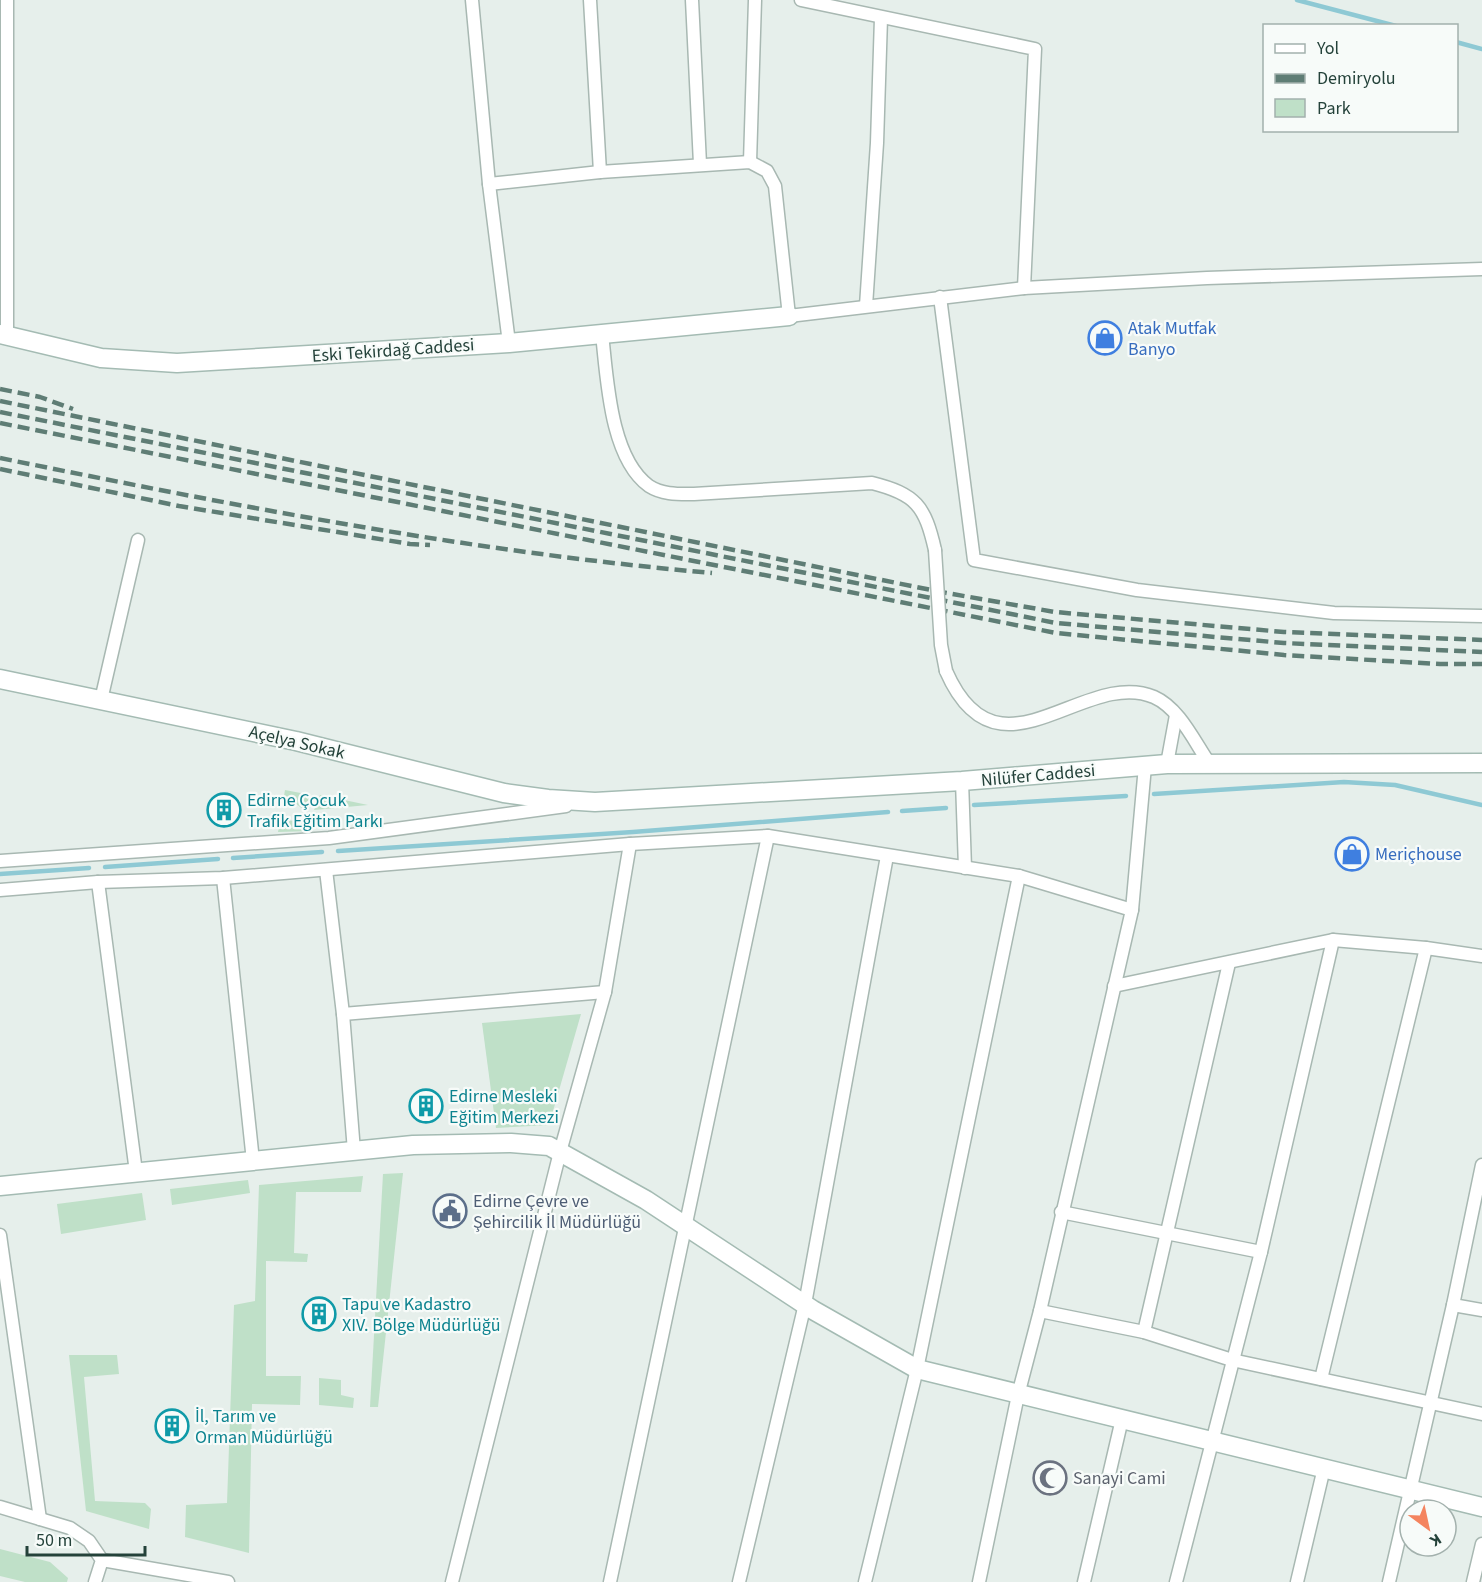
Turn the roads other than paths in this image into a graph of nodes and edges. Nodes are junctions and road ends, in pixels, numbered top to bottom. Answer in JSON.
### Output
{"nodes":[{"id":1,"x":7,"y":0,"type":"edge"},
{"id":2,"x":472,"y":0,"type":"edge"},
{"id":3,"x":590,"y":0,"type":"edge"},
{"id":4,"x":692,"y":0,"type":"edge"},
{"id":5,"x":755,"y":0,"type":"edge"},
{"id":6,"x":801,"y":0,"type":"edge"},
{"id":7,"x":881,"y":18,"type":"junction"},
{"id":8,"x":3,"y":90,"type":"edge"},
{"id":9,"x":750,"y":162,"type":"junction"},
{"id":10,"x":700,"y":165,"type":"junction"},
{"id":11,"x":600,"y":172,"type":"junction"},
{"id":12,"x":489,"y":184,"type":"junction"},
{"id":13,"x":1482,"y":269,"type":"edge"},
{"id":14,"x":1024,"y":288,"type":"junction"},
{"id":15,"x":940,"y":297,"type":"junction"},
{"id":16,"x":867,"y":306,"type":"junction"},
{"id":17,"x":789,"y":316,"type":"junction"},
{"id":18,"x":3,"y":334,"type":"edge"},
{"id":19,"x":602,"y":334,"type":"junction"},
{"id":20,"x":509,"y":343,"type":"junction"},
{"id":21,"x":138,"y":540,"type":"dead end"},
{"id":22,"x":1482,"y":616,"type":"edge"},
{"id":23,"x":0,"y":679,"type":"edge"},
{"id":24,"x":101,"y":700,"type":"junction"},
{"id":25,"x":1176,"y":715,"type":"junction"},
{"id":26,"x":1209,"y":763,"type":"junction"},
{"id":27,"x":1482,"y":763,"type":"edge"},
{"id":28,"x":1167,"y":764,"type":"junction"},
{"id":29,"x":1145,"y":766,"type":"junction"},
{"id":30,"x":962,"y":781,"type":"junction"},
{"id":31,"x":595,"y":802,"type":"junction"},
{"id":32,"x":768,"y":836,"type":"junction"},
{"id":33,"x":630,"y":844,"type":"junction"},
{"id":34,"x":887,"y":856,"type":"junction"},
{"id":35,"x":0,"y":861,"type":"edge"},
{"id":36,"x":965,"y":868,"type":"junction"},
{"id":37,"x":326,"y":870,"type":"junction"},
{"id":38,"x":1019,"y":876,"type":"junction"},
{"id":39,"x":223,"y":878,"type":"junction"},
{"id":40,"x":98,"y":882,"type":"junction"},
{"id":41,"x":0,"y":890,"type":"edge"},
{"id":42,"x":1132,"y":910,"type":"junction"},
{"id":43,"x":1333,"y":940,"type":"junction"},
{"id":44,"x":1426,"y":948,"type":"junction"},
{"id":45,"x":1482,"y":956,"type":"edge"},
{"id":46,"x":1229,"y":963,"type":"junction"},
{"id":47,"x":1114,"y":986,"type":"junction"},
{"id":48,"x":604,"y":992,"type":"junction"},
{"id":49,"x":343,"y":1014,"type":"junction"},
{"id":50,"x":354,"y":1151,"type":"junction"},
{"id":51,"x":560,"y":1152,"type":"junction"},
{"id":52,"x":253,"y":1161,"type":"junction"},
{"id":53,"x":1482,"y":1165,"type":"edge"},
{"id":54,"x":136,"y":1172,"type":"junction"},
{"id":55,"x":0,"y":1186,"type":"edge"},
{"id":56,"x":1479,"y":1194,"type":"edge"},
{"id":57,"x":1061,"y":1212,"type":"junction"},
{"id":58,"x":685,"y":1226,"type":"junction"},
{"id":59,"x":1168,"y":1233,"type":"junction"},
{"id":60,"x":0,"y":1235,"type":"edge"},
{"id":61,"x":1260,"y":1252,"type":"junction"},
{"id":62,"x":805,"y":1304,"type":"junction"},
{"id":63,"x":1454,"y":1305,"type":"junction"},
{"id":64,"x":1482,"y":1310,"type":"edge"},
{"id":65,"x":1040,"y":1311,"type":"junction"},
{"id":66,"x":1144,"y":1332,"type":"junction"},
{"id":67,"x":1232,"y":1360,"type":"junction"},
{"id":68,"x":917,"y":1369,"type":"junction"},
{"id":69,"x":1321,"y":1379,"type":"junction"},
{"id":70,"x":1018,"y":1395,"type":"junction"},
{"id":71,"x":1430,"y":1404,"type":"junction"},
{"id":72,"x":1482,"y":1414,"type":"edge"},
{"id":73,"x":1122,"y":1419,"type":"junction"},
{"id":74,"x":1212,"y":1441,"type":"junction"},
{"id":75,"x":1324,"y":1468,"type":"junction"},
{"id":76,"x":1410,"y":1490,"type":"junction"},
{"id":77,"x":1482,"y":1507,"type":"edge"},
{"id":78,"x":0,"y":1508,"type":"edge"},
{"id":79,"x":40,"y":1519,"type":"junction"},
{"id":80,"x":1482,"y":1544,"type":"edge"},
{"id":81,"x":102,"y":1560,"type":"junction"},
{"id":82,"x":95,"y":1582,"type":"edge"},
{"id":83,"x":228,"y":1582,"type":"edge"},
{"id":84,"x":452,"y":1582,"type":"edge"},
{"id":85,"x":610,"y":1582,"type":"edge"},
{"id":86,"x":739,"y":1582,"type":"edge"},
{"id":87,"x":866,"y":1582,"type":"edge"},
{"id":88,"x":979,"y":1582,"type":"edge"},
{"id":89,"x":1084,"y":1582,"type":"edge"},
{"id":90,"x":1176,"y":1582,"type":"edge"},
{"id":91,"x":1297,"y":1582,"type":"edge"},
{"id":92,"x":1389,"y":1582,"type":"edge"},
{"id":93,"x":1473,"y":1582,"type":"edge"}],
"edges":[{"from":1,"to":8,"type":"street"},
{"from":2,"to":12,"type":"street"},
{"from":3,"to":11,"type":"street"},
{"from":4,"to":10,"type":"street"},
{"from":5,"to":9,"type":"street"},
{"from":6,"to":7,"type":"street"},
{"from":7,"to":14,"type":"street"},
{"from":7,"to":16,"type":"street"},
{"from":8,"to":18,"type":"street"},
{"from":9,"to":10,"type":"street"},
{"from":9,"to":17,"type":"street"},
{"from":10,"to":11,"type":"street"},
{"from":11,"to":12,"type":"street"},
{"from":12,"to":20,"type":"street"},
{"from":13,"to":14,"type":"street"},
{"from":14,"to":15,"type":"street"},
{"from":15,"to":16,"type":"street"},
{"from":15,"to":22,"type":"street"},
{"from":16,"to":17,"type":"street"},
{"from":17,"to":19,"type":"street","name":"Eski Tekirdağ Caddesi"},
{"from":18,"to":20,"type":"street","name":"Eski Tekirdağ Caddesi"},
{"from":19,"to":20,"type":"street","name":"Eski Tekirdağ Caddesi"},
{"from":19,"to":25,"type":"street","bridge":true},
{"from":21,"to":24,"type":"street"},
{"from":23,"to":24,"type":"street","name":"Açelya Sokak"},
{"from":24,"to":31,"type":"street","name":"Açelya Sokak"},
{"from":25,"to":26,"type":"street"},
{"from":25,"to":28,"type":"street"},
{"from":26,"to":27,"type":"street","name":"Nilüfer Caddesi"},
{"from":26,"to":28,"type":"street","name":"Nilüfer Caddesi"},
{"from":28,"to":29,"type":"street","name":"Nilüfer Caddesi"},
{"from":29,"to":30,"type":"street","name":"Nilüfer Caddesi"},
{"from":29,"to":42,"type":"street"},
{"from":30,"to":31,"type":"street","name":"Nilüfer Caddesi"},
{"from":30,"to":36,"type":"street"},
{"from":31,"to":35,"type":"street"},
{"from":32,"to":33,"type":"street"},
{"from":32,"to":34,"type":"street"},
{"from":32,"to":58,"type":"street"},
{"from":33,"to":37,"type":"street"},
{"from":33,"to":48,"type":"street"},
{"from":34,"to":36,"type":"street"},
{"from":34,"to":62,"type":"street"},
{"from":36,"to":38,"type":"street"},
{"from":37,"to":39,"type":"street"},
{"from":37,"to":49,"type":"street"},
{"from":38,"to":42,"type":"street"},
{"from":38,"to":68,"type":"street"},
{"from":39,"to":40,"type":"street"},
{"from":39,"to":52,"type":"street"},
{"from":40,"to":41,"type":"street"},
{"from":40,"to":54,"type":"street"},
{"from":42,"to":47,"type":"street"},
{"from":43,"to":44,"type":"street"},
{"from":43,"to":46,"type":"street"},
{"from":43,"to":61,"type":"street"},
{"from":44,"to":45,"type":"street"},
{"from":44,"to":69,"type":"street"},
{"from":46,"to":47,"type":"street"},
{"from":46,"to":59,"type":"street"},
{"from":47,"to":57,"type":"street"},
{"from":48,"to":49,"type":"street"},
{"from":48,"to":51,"type":"street"},
{"from":49,"to":50,"type":"street"},
{"from":50,"to":51,"type":"street"},
{"from":50,"to":52,"type":"street"},
{"from":51,"to":58,"type":"street"},
{"from":51,"to":84,"type":"street"},
{"from":52,"to":54,"type":"street"},
{"from":53,"to":56,"type":"street"},
{"from":54,"to":55,"type":"street"},
{"from":56,"to":63,"type":"street"},
{"from":57,"to":59,"type":"street"},
{"from":57,"to":65,"type":"street"},
{"from":58,"to":62,"type":"street"},
{"from":58,"to":85,"type":"street"},
{"from":59,"to":61,"type":"street"},
{"from":59,"to":66,"type":"street"},
{"from":60,"to":79,"type":"street"},
{"from":61,"to":67,"type":"street"},
{"from":62,"to":68,"type":"street"},
{"from":62,"to":86,"type":"street"},
{"from":63,"to":64,"type":"street"},
{"from":63,"to":71,"type":"street"},
{"from":65,"to":66,"type":"street"},
{"from":65,"to":70,"type":"street"},
{"from":66,"to":67,"type":"street"},
{"from":67,"to":69,"type":"street"},
{"from":67,"to":74,"type":"street"},
{"from":68,"to":70,"type":"street"},
{"from":68,"to":87,"type":"street"},
{"from":69,"to":71,"type":"street"},
{"from":70,"to":73,"type":"street"},
{"from":70,"to":88,"type":"street"},
{"from":71,"to":72,"type":"street"},
{"from":71,"to":76,"type":"street"},
{"from":73,"to":74,"type":"street"},
{"from":73,"to":89,"type":"street"},
{"from":74,"to":75,"type":"street"},
{"from":74,"to":90,"type":"street"},
{"from":75,"to":76,"type":"street"},
{"from":75,"to":91,"type":"street"},
{"from":76,"to":77,"type":"street"},
{"from":76,"to":92,"type":"street"},
{"from":78,"to":79,"type":"street"},
{"from":79,"to":81,"type":"street"},
{"from":80,"to":93,"type":"street"},
{"from":81,"to":82,"type":"street"},
{"from":81,"to":83,"type":"street"}]}
